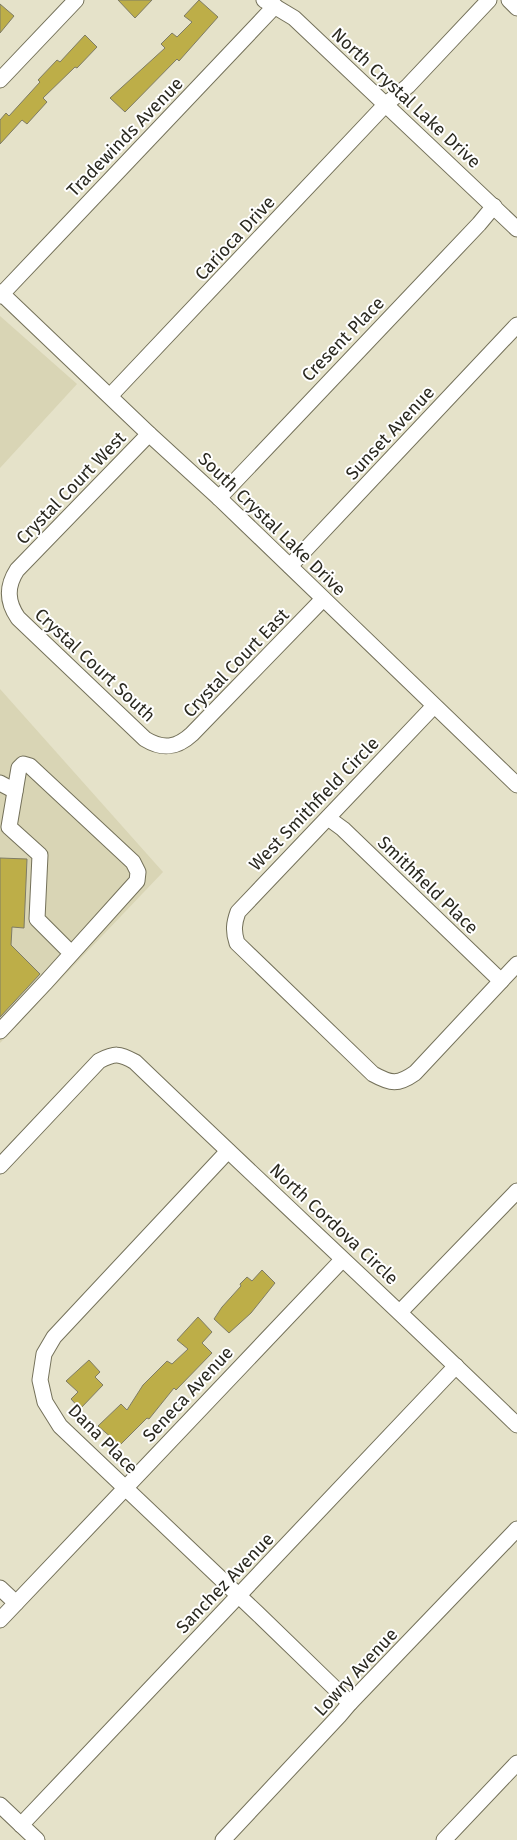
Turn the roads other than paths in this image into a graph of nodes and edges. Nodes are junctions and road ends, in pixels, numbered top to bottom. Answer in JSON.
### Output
{"nodes":[{"id":1,"x":76,"y":0,"type":"edge"},
{"id":2,"x":489,"y":0,"type":"edge"},
{"id":3,"x":509,"y":0,"type":"edge"},
{"id":4,"x":269,"y":3,"type":"edge"},
{"id":5,"x":517,"y":8,"type":"edge"},
{"id":6,"x":0,"y":80,"type":"edge"},
{"id":7,"x":386,"y":104,"type":"junction"},
{"id":8,"x":494,"y":206,"type":"junction"},
{"id":9,"x":517,"y":229,"type":"edge"},
{"id":10,"x":1,"y":293,"type":"edge"},
{"id":11,"x":517,"y":326,"type":"edge"},
{"id":12,"x":110,"y":396,"type":"junction"},
{"id":13,"x":149,"y":434,"type":"junction"},
{"id":14,"x":219,"y":498,"type":"junction"},
{"id":15,"x":290,"y":566,"type":"junction"},
{"id":16,"x":9,"y":595,"type":"joint"},
{"id":17,"x":323,"y":599,"type":"junction"},
{"id":18,"x":434,"y":706,"type":"junction"},
{"id":19,"x":171,"y":746,"type":"joint"},
{"id":20,"x":0,"y":783,"type":"edge"},
{"id":21,"x":517,"y":785,"type":"edge"},
{"id":22,"x":15,"y":791,"type":"junction"},
{"id":23,"x":328,"y":818,"type":"junction"},
{"id":24,"x":71,"y":953,"type":"junction"},
{"id":25,"x":517,"y":964,"type":"edge"},
{"id":26,"x":501,"y":981,"type":"junction"},
{"id":27,"x":0,"y":1031,"type":"edge"},
{"id":28,"x":228,"y":1151,"type":"junction"},
{"id":29,"x":0,"y":1166,"type":"edge"},
{"id":30,"x":514,"y":1201,"type":"edge"},
{"id":31,"x":342,"y":1260,"type":"junction"},
{"id":32,"x":400,"y":1312,"type":"junction"},
{"id":33,"x":456,"y":1366,"type":"junction"},
{"id":34,"x":517,"y":1425,"type":"edge"},
{"id":35,"x":126,"y":1489,"type":"junction"},
{"id":36,"x":517,"y":1529,"type":"edge"},
{"id":37,"x":0,"y":1588,"type":"edge"},
{"id":38,"x":239,"y":1597,"type":"junction"},
{"id":39,"x":16,"y":1603,"type":"junction"},
{"id":40,"x":0,"y":1620,"type":"edge"},
{"id":41,"x":350,"y":1703,"type":"junction"},
{"id":42,"x":517,"y":1764,"type":"edge"},
{"id":43,"x":0,"y":1805,"type":"edge"},
{"id":44,"x":21,"y":1825,"type":"junction"},
{"id":45,"x":37,"y":1840,"type":"edge"},
{"id":46,"x":223,"y":1840,"type":"edge"},
{"id":47,"x":444,"y":1840,"type":"edge"}],
"edges":[{"from":1,"to":6,"type":"street"},
{"from":2,"to":7,"type":"street","name":"Carioca Drive"},
{"from":3,"to":5,"type":"street"},
{"from":4,"to":7,"type":"street","name":"North Crystal Lake Drive"},
{"from":4,"to":10,"type":"street","name":"Tradewinds Avenue"},
{"from":7,"to":8,"type":"street","name":"North Crystal Lake Drive"},
{"from":7,"to":12,"type":"street","name":"Carioca Drive"},
{"from":8,"to":9,"type":"street","name":"North Crystal Lake Drive"},
{"from":8,"to":14,"type":"street","name":"Cresent Place"},
{"from":10,"to":12,"type":"street","name":"South Crystal Lake Drive"},
{"from":11,"to":15,"type":"street","name":"Sunset Avenue"},
{"from":12,"to":13,"type":"street","name":"South Crystal Lake Drive"},
{"from":13,"to":14,"type":"street","name":"South Crystal Lake Drive"},
{"from":13,"to":16,"type":"street","name":"Crystal Court West"},
{"from":14,"to":15,"type":"street","name":"South Crystal Lake Drive"},
{"from":15,"to":17,"type":"street","name":"South Crystal Lake Drive"},
{"from":16,"to":19,"type":"street","name":"Crystal Court South"},
{"from":17,"to":18,"type":"street","name":"South Crystal Lake Drive"},
{"from":17,"to":19,"type":"street","name":"Crystal Court East"},
{"from":18,"to":21,"type":"street","name":"South Crystal Lake Drive"},
{"from":18,"to":23,"type":"street","name":"West Smithfield Circle"},
{"from":20,"to":22,"type":"street"},
{"from":22,"to":24,"type":"street"},
{"from":22,"to":24,"type":"street"},
{"from":23,"to":26,"type":"street","name":"Smithfield Place"},
{"from":23,"to":26,"type":"street","name":"West Smithfield Circle"},
{"from":24,"to":27,"type":"street"},
{"from":25,"to":26,"type":"street"},
{"from":28,"to":29,"type":"street","name":"North Cordova Circle"},
{"from":28,"to":31,"type":"street","name":"North Cordova Circle"},
{"from":28,"to":35,"type":"street","name":"Dana Place"},
{"from":30,"to":32,"type":"street"},
{"from":31,"to":32,"type":"street","name":"North Cordova Circle"},
{"from":31,"to":35,"type":"street","name":"Seneca Avenue"},
{"from":32,"to":33,"type":"street","name":"North Cordova Circle"},
{"from":33,"to":34,"type":"street","name":"North Cordova Circle"},
{"from":33,"to":38,"type":"street","name":"Sanchez Avenue"},
{"from":35,"to":38,"type":"street","name":"Dana Place"},
{"from":35,"to":39,"type":"street","name":"Seneca Avenue"},
{"from":36,"to":41,"type":"street","name":"Lowry Avenue"},
{"from":37,"to":39,"type":"street"},
{"from":38,"to":41,"type":"street","name":"Dana Place"},
{"from":38,"to":44,"type":"street","name":"Sanchez Avenue"},
{"from":39,"to":40,"type":"street","name":"Seneca Avenue"},
{"from":41,"to":46,"type":"street","name":"Lowry Avenue"},
{"from":42,"to":47,"type":"street"},
{"from":43,"to":44,"type":"street"},
{"from":44,"to":45,"type":"street"}]}
